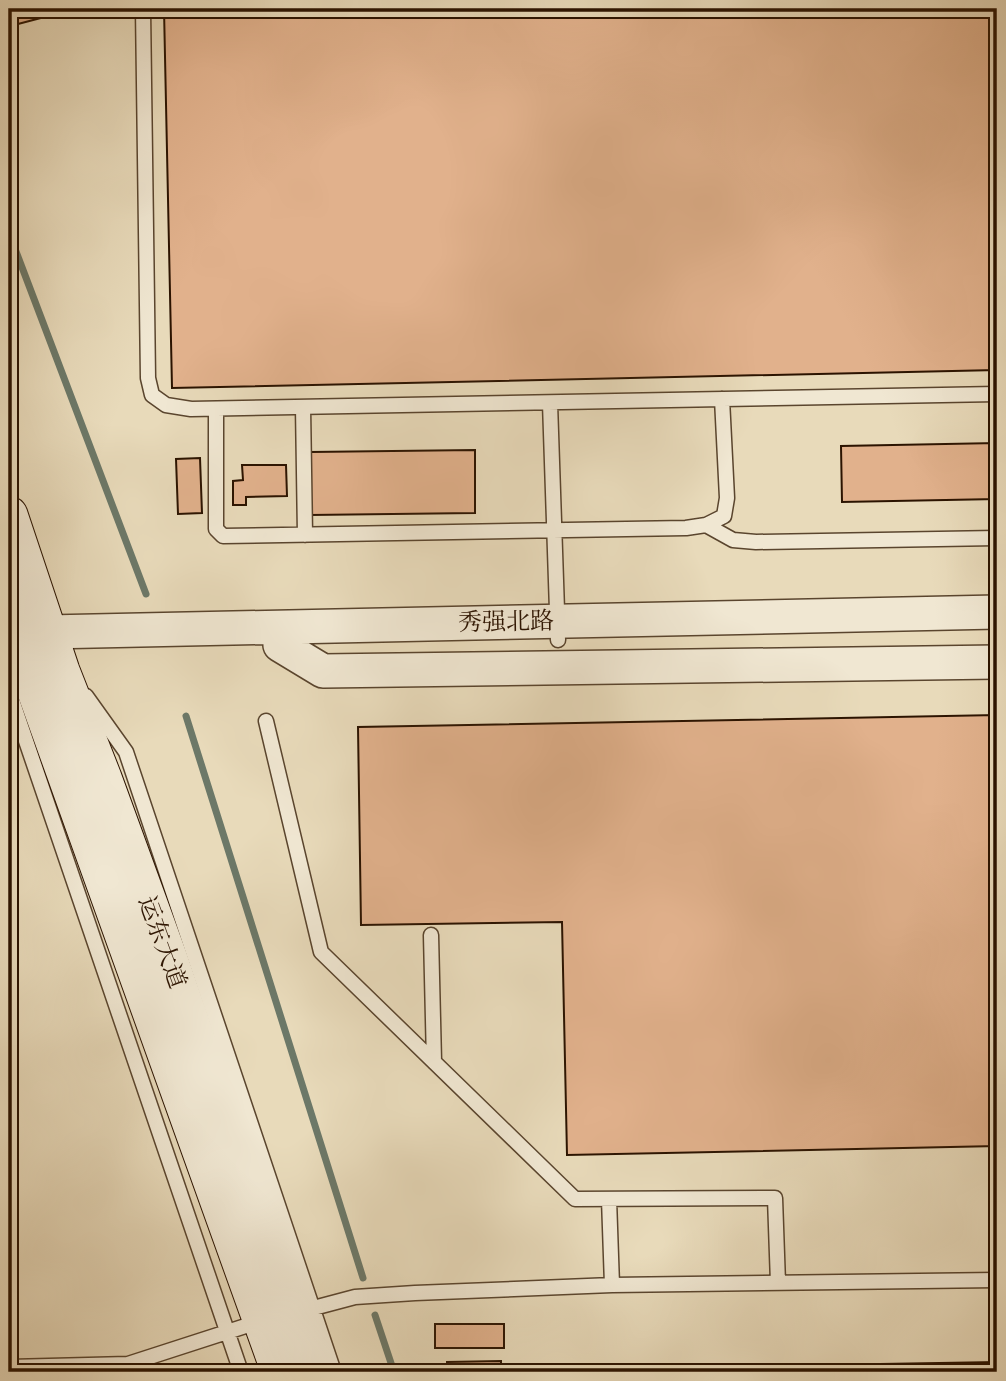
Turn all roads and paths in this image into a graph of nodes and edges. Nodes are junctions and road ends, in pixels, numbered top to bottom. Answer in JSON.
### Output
{"nodes":[{"id":1,"x":143,"y":9,"type":"edge"},
{"id":2,"x":997,"y":394,"type":"edge"},
{"id":3,"x":722,"y":399,"type":"junction"},
{"id":4,"x":550,"y":403,"type":"junction"},
{"id":5,"x":303,"y":407,"type":"junction"},
{"id":6,"x":216,"y":409,"type":"junction"},
{"id":7,"x":9,"y":515,"type":"edge"},
{"id":8,"x":706,"y":524,"type":"junction"},
{"id":9,"x":555,"y":532,"type":"junction"},
{"id":10,"x":305,"y":535,"type":"junction"},
{"id":11,"x":997,"y":538,"type":"edge"},
{"id":12,"x":997,"y":612,"type":"edge"},
{"id":13,"x":558,"y":630,"type":"junction"},
{"id":14,"x":997,"y":632,"type":"edge"},
{"id":15,"x":280,"y":645,"type":"junction"},
{"id":16,"x":23,"y":651,"type":"edge"},
{"id":17,"x":997,"y":662,"type":"edge"},
{"id":18,"x":9,"y":691,"type":"edge"},
{"id":19,"x":266,"y":721,"type":"dead end"},
{"id":20,"x":431,"y":936,"type":"dead end"},
{"id":21,"x":434,"y":1062,"type":"junction"},
{"id":22,"x":609,"y":1199,"type":"junction"},
{"id":23,"x":997,"y":1280,"type":"edge"},
{"id":24,"x":778,"y":1283,"type":"junction"},
{"id":25,"x":612,"y":1285,"type":"junction"},
{"id":26,"x":273,"y":1318,"type":"junction"},
{"id":27,"x":9,"y":1367,"type":"edge"},
{"id":28,"x":241,"y":1372,"type":"edge"},
{"id":29,"x":280,"y":1372,"type":"edge"},
{"id":30,"x":310,"y":1372,"type":"edge"},
{"id":31,"x":334,"y":1372,"type":"edge"}],
"edges":[{"from":1,"to":6,"type":"lane"},
{"from":2,"to":3,"type":"lane"},
{"from":3,"to":4,"type":"lane"},
{"from":3,"to":8,"type":"lane"},
{"from":4,"to":5,"type":"lane"},
{"from":4,"to":9,"type":"lane"},
{"from":5,"to":6,"type":"lane"},
{"from":5,"to":10,"type":"lane"},
{"from":6,"to":10,"type":"lane"},
{"from":7,"to":16,"type":"main road","name":"运东大道"},
{"from":8,"to":9,"type":"lane"},
{"from":8,"to":11,"type":"lane"},
{"from":9,"to":10,"type":"lane"},
{"from":9,"to":13,"type":"lane"},
{"from":12,"to":13,"type":"street","name":"秀强北路"},
{"from":13,"to":14,"type":"street","name":"秀强北路"},
{"from":13,"to":15,"type":"street","name":"秀强北路"},
{"from":13,"to":16,"type":"street","name":"秀强北路"},
{"from":15,"to":16,"type":"street","name":"秀强北路"},
{"from":15,"to":17,"type":"street"},
{"from":16,"to":26,"type":"main road","name":"运东大道"},
{"from":16,"to":26,"type":"lane"},
{"from":18,"to":26,"type":"lane"},
{"from":19,"to":21,"type":"lane"},
{"from":20,"to":21,"type":"lane"},
{"from":21,"to":22,"type":"lane"},
{"from":22,"to":24,"type":"lane"},
{"from":22,"to":25,"type":"lane"},
{"from":23,"to":24,"type":"lane"},
{"from":24,"to":25,"type":"lane"},
{"from":25,"to":26,"type":"lane"},
{"from":26,"to":27,"type":"lane"},
{"from":26,"to":28,"type":"lane"},
{"from":26,"to":29,"type":"main road","name":"运东大道"},
{"from":26,"to":30,"type":"main road","name":"运东大道"},
{"from":26,"to":31,"type":"lane"}]}
